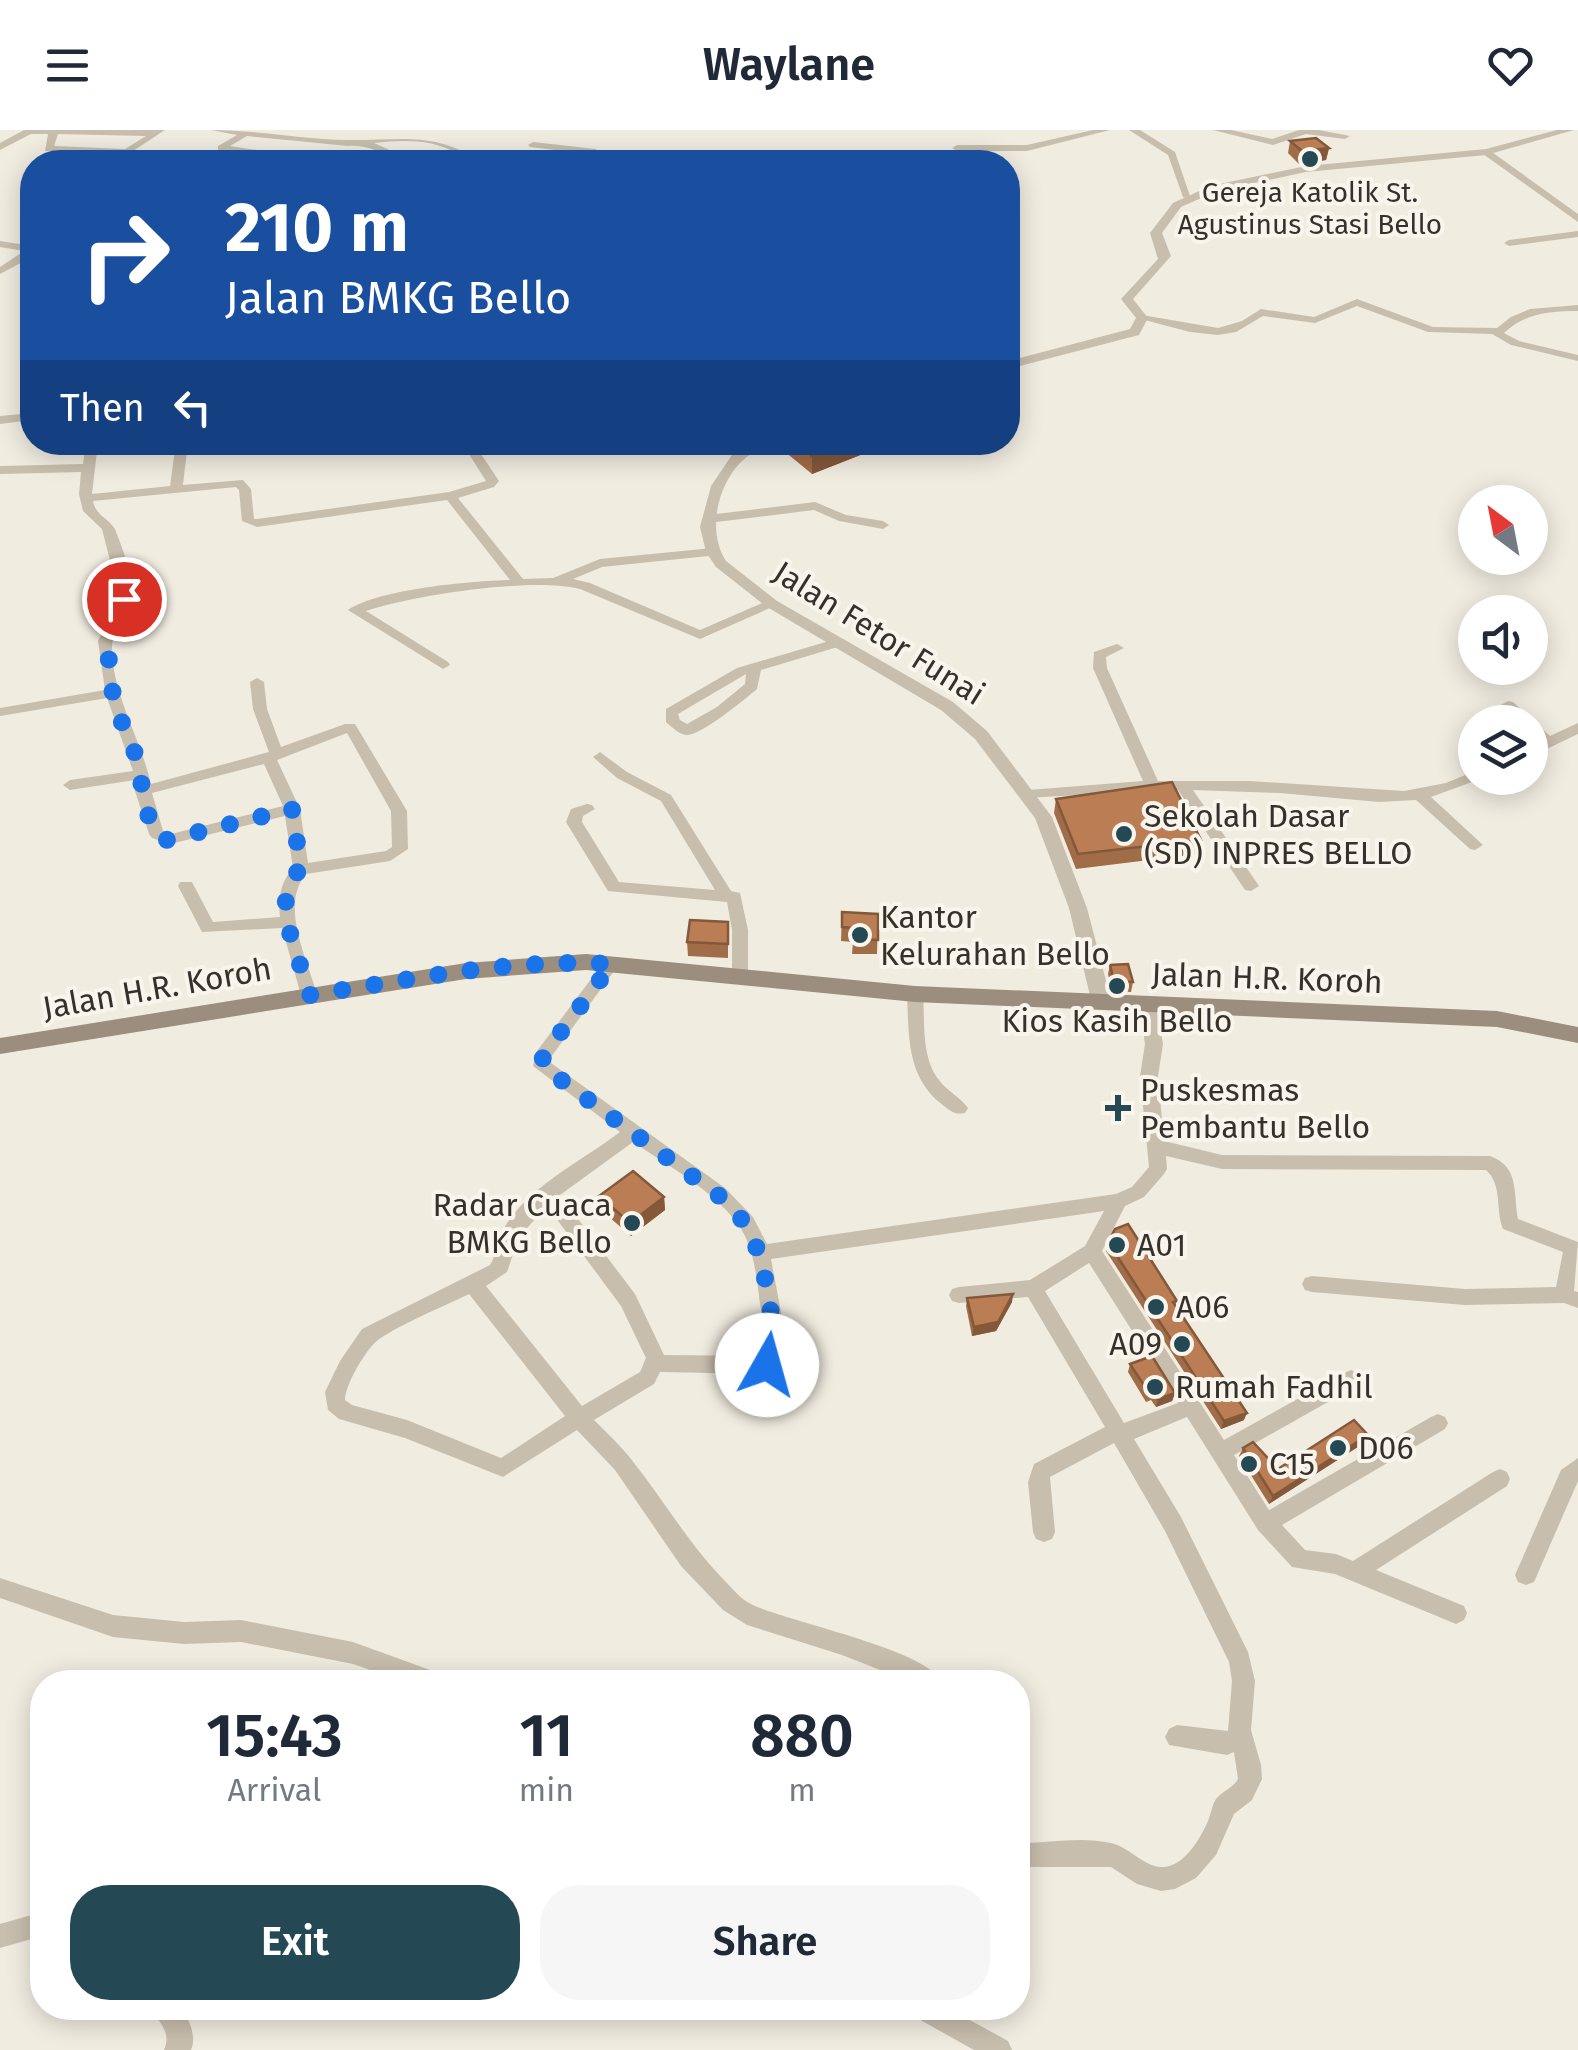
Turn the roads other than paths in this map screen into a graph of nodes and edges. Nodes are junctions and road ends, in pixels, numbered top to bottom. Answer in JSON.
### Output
{"nodes":[{"id":1,"x":216,"y":130,"type":"edge"},
{"id":2,"x":1105,"y":130,"type":"edge"},
{"id":3,"x":1134,"y":130,"type":"edge"},
{"id":4,"x":1226,"y":130,"type":"edge"},
{"id":5,"x":1569,"y":130,"type":"edge"},
{"id":6,"x":2,"y":131,"type":"edge"},
{"id":7,"x":54,"y":131,"type":"edge"},
{"id":8,"x":157,"y":132,"type":"edge"},
{"id":9,"x":18,"y":135,"type":"junction"},
{"id":10,"x":243,"y":135,"type":"junction"},
{"id":11,"x":1345,"y":136,"type":"dead end"},
{"id":12,"x":348,"y":143,"type":"junction"},
{"id":13,"x":366,"y":143,"type":"junction"},
{"id":14,"x":533,"y":145,"type":"dead end"},
{"id":15,"x":0,"y":147,"type":"edge"},
{"id":16,"x":957,"y":148,"type":"dead end"},
{"id":17,"x":74,"y":150,"type":"edge"},
{"id":18,"x":130,"y":150,"type":"edge"},
{"id":19,"x":224,"y":150,"type":"edge"},
{"id":20,"x":340,"y":150,"type":"edge"},
{"id":21,"x":383,"y":150,"type":"edge"},
{"id":22,"x":459,"y":150,"type":"edge"},
{"id":23,"x":583,"y":150,"type":"edge"},
{"id":24,"x":1486,"y":152,"type":"junction"},
{"id":25,"x":1188,"y":198,"type":"junction"},
{"id":26,"x":1578,"y":216,"type":"edge"},
{"id":27,"x":1578,"y":234,"type":"edge"},
{"id":28,"x":1509,"y":243,"type":"dead end"},
{"id":29,"x":1578,"y":308,"type":"edge"},
{"id":30,"x":1142,"y":318,"type":"junction"},
{"id":31,"x":1498,"y":332,"type":"junction"},
{"id":32,"x":1578,"y":358,"type":"edge"},
{"id":33,"x":1020,"y":362,"type":"edge"},
{"id":34,"x":89,"y":455,"type":"edge"},
{"id":35,"x":181,"y":455,"type":"edge"},
{"id":36,"x":476,"y":455,"type":"edge"},
{"id":37,"x":741,"y":455,"type":"edge"},
{"id":38,"x":86,"y":468,"type":"junction"},
{"id":39,"x":0,"y":470,"type":"edge"},
{"id":40,"x":174,"y":490,"type":"junction"},
{"id":41,"x":450,"y":496,"type":"junction"},
{"id":42,"x":87,"y":498,"type":"junction"},
{"id":43,"x":708,"y":519,"type":"junction"},
{"id":44,"x":884,"y":525,"type":"dead end"},
{"id":45,"x":713,"y":552,"type":"junction"},
{"id":46,"x":562,"y":580,"type":"junction"},
{"id":47,"x":519,"y":582,"type":"junction"},
{"id":48,"x":772,"y":604,"type":"junction"},
{"id":49,"x":836,"y":643,"type":"junction"},
{"id":50,"x":1117,"y":648,"type":"dead end"},
{"id":51,"x":443,"y":665,"type":"dead end"},
{"id":52,"x":754,"y":667,"type":"junction"},
{"id":53,"x":257,"y":682,"type":"dead end"},
{"id":54,"x":113,"y":693,"type":"junction"},
{"id":55,"x":0,"y":712,"type":"edge"},
{"id":56,"x":1578,"y":728,"type":"edge"},
{"id":57,"x":1549,"y":744,"type":"edge"},
{"id":58,"x":273,"y":756,"type":"junction"},
{"id":59,"x":600,"y":757,"type":"dead end"},
{"id":60,"x":142,"y":782,"type":"junction"},
{"id":61,"x":1458,"y":783,"type":"edge"},
{"id":62,"x":70,"y":785,"type":"dead end"},
{"id":63,"x":1154,"y":788,"type":"junction"},
{"id":64,"x":1184,"y":788,"type":"junction"},
{"id":65,"x":1028,"y":796,"type":"junction"},
{"id":66,"x":1422,"y":797,"type":"junction"},
{"id":67,"x":292,"y":809,"type":"junction"},
{"id":68,"x":587,"y":809,"type":"dead end"},
{"id":69,"x":1475,"y":845,"type":"dead end"},
{"id":70,"x":301,"y":869,"type":"junction"},
{"id":71,"x":186,"y":886,"type":"dead end"},
{"id":72,"x":1250,"y":886,"type":"dead end"},
{"id":73,"x":725,"y":894,"type":"junction"},
{"id":74,"x":288,"y":922,"type":"junction"},
{"id":75,"x":612,"y":964,"type":"junction"},
{"id":76,"x":740,"y":976,"type":"junction"},
{"id":77,"x":916,"y":994,"type":"junction"},
{"id":78,"x":310,"y":995,"type":"junction"},
{"id":79,"x":1100,"y":1000,"type":"junction"},
{"id":80,"x":1148,"y":1006,"type":"junction"},
{"id":81,"x":1578,"y":1035,"type":"edge"},
{"id":82,"x":0,"y":1046,"type":"edge"},
{"id":83,"x":959,"y":1108,"type":"dead end"},
{"id":84,"x":633,"y":1132,"type":"junction"},
{"id":85,"x":1158,"y":1147,"type":"junction"},
{"id":86,"x":548,"y":1193,"type":"junction"},
{"id":87,"x":1118,"y":1201,"type":"junction"},
{"id":88,"x":1092,"y":1252,"type":"junction"},
{"id":89,"x":760,"y":1254,"type":"junction"},
{"id":90,"x":473,"y":1284,"type":"junction"},
{"id":91,"x":1312,"y":1284,"type":"dead end"},
{"id":92,"x":1033,"y":1288,"type":"junction"},
{"id":93,"x":960,"y":1295,"type":"dead end"},
{"id":94,"x":1571,"y":1298,"type":"edge"},
{"id":95,"x":656,"y":1363,"type":"junction"},
{"id":96,"x":1351,"y":1379,"type":"dead end"},
{"id":97,"x":1192,"y":1406,"type":"junction"},
{"id":98,"x":579,"y":1418,"type":"junction"},
{"id":99,"x":1438,"y":1422,"type":"dead end"},
{"id":100,"x":1120,"y":1432,"type":"junction"},
{"id":101,"x":1221,"y":1452,"type":"junction"},
{"id":102,"x":1578,"y":1467,"type":"edge"},
{"id":103,"x":1500,"y":1479,"type":"dead end"},
{"id":104,"x":1266,"y":1523,"type":"junction"},
{"id":105,"x":1044,"y":1532,"type":"dead end"},
{"id":106,"x":1354,"y":1572,"type":"junction"},
{"id":107,"x":1526,"y":1574,"type":"dead end"},
{"id":108,"x":0,"y":1588,"type":"edge"},
{"id":109,"x":1456,"y":1613,"type":"dead end"},
{"id":110,"x":400,"y":1670,"type":"edge"},
{"id":111,"x":909,"y":1670,"type":"edge"},
{"id":112,"x":1177,"y":1737,"type":"dead end"},
{"id":113,"x":1240,"y":1738,"type":"junction"},
{"id":114,"x":1030,"y":1855,"type":"edge"},
{"id":115,"x":30,"y":1927,"type":"edge"},
{"id":116,"x":0,"y":1936,"type":"edge"},
{"id":117,"x":175,"y":2020,"type":"edge"},
{"id":118,"x":945,"y":2020,"type":"edge"},
{"id":119,"x":177,"y":2050,"type":"edge"},
{"id":120,"x":999,"y":2050,"type":"edge"}],
"edges":[{"from":1,"to":10,"type":"street"},
{"from":2,"to":16,"type":"street"},
{"from":3,"to":25,"type":"street"},
{"from":4,"to":11,"type":"street"},
{"from":5,"to":24,"type":"street"},
{"from":6,"to":9,"type":"street"},
{"from":7,"to":8,"type":"street"},
{"from":7,"to":9,"type":"street"},
{"from":7,"to":17,"type":"street"},
{"from":8,"to":18,"type":"street"},
{"from":9,"to":15,"type":"street"},
{"from":10,"to":12,"type":"street"},
{"from":10,"to":19,"type":"street"},
{"from":12,"to":13,"type":"street"},
{"from":12,"to":20,"type":"street"},
{"from":13,"to":21,"type":"street"},
{"from":13,"to":22,"type":"street"},
{"from":14,"to":23,"type":"street"},
{"from":24,"to":25,"type":"street"},
{"from":24,"to":26,"type":"street"},
{"from":25,"to":30,"type":"street"},
{"from":27,"to":28,"type":"street"},
{"from":29,"to":31,"type":"street"},
{"from":30,"to":31,"type":"street"},
{"from":30,"to":33,"type":"street"},
{"from":31,"to":32,"type":"street"},
{"from":34,"to":38,"type":"street"},
{"from":35,"to":40,"type":"street"},
{"from":36,"to":41,"type":"street"},
{"from":37,"to":43,"type":"street"},
{"from":38,"to":39,"type":"street"},
{"from":38,"to":42,"type":"street"},
{"from":40,"to":41,"type":"street"},
{"from":40,"to":42,"type":"street"},
{"from":41,"to":47,"type":"street"},
{"from":42,"to":54,"type":"street"},
{"from":43,"to":44,"type":"street"},
{"from":43,"to":45,"type":"street"},
{"from":45,"to":46,"type":"street"},
{"from":45,"to":48,"type":"street","name":"Jalan Fetor Funai"},
{"from":46,"to":47,"type":"street"},
{"from":46,"to":48,"type":"street"},
{"from":47,"to":51,"type":"street"},
{"from":48,"to":49,"type":"street","name":"Jalan Fetor Funai"},
{"from":49,"to":52,"type":"street"},
{"from":49,"to":65,"type":"street","name":"Jalan Fetor Funai"},
{"from":50,"to":63,"type":"street"},
{"from":52,"to":52,"type":"street"},
{"from":53,"to":58,"type":"street"},
{"from":54,"to":55,"type":"street"},
{"from":54,"to":60,"type":"street"},
{"from":56,"to":57,"type":"street"},
{"from":58,"to":60,"type":"street"},
{"from":58,"to":67,"type":"street"},
{"from":58,"to":70,"type":"street"},
{"from":59,"to":73,"type":"street"},
{"from":60,"to":62,"type":"street"},
{"from":60,"to":67,"type":"street"},
{"from":61,"to":66,"type":"street"},
{"from":63,"to":64,"type":"street"},
{"from":63,"to":65,"type":"street"},
{"from":64,"to":66,"type":"street"},
{"from":64,"to":72,"type":"street"},
{"from":65,"to":79,"type":"street","name":"Jalan Fetor Funai"},
{"from":66,"to":69,"type":"street"},
{"from":67,"to":70,"type":"street"},
{"from":68,"to":73,"type":"street"},
{"from":70,"to":74,"type":"street"},
{"from":71,"to":74,"type":"street"},
{"from":73,"to":76,"type":"street"},
{"from":74,"to":78,"type":"street"},
{"from":75,"to":76,"type":"main road","name":"Jalan H.R. Koroh"},
{"from":75,"to":78,"type":"main road","name":"Jalan H.R. Koroh"},
{"from":75,"to":84,"type":"street"},
{"from":76,"to":77,"type":"main road","name":"Jalan H.R. Koroh"},
{"from":77,"to":79,"type":"main road","name":"Jalan H.R. Koroh"},
{"from":77,"to":83,"type":"street"},
{"from":78,"to":82,"type":"main road","name":"Jalan H.R. Koroh"},
{"from":79,"to":80,"type":"main road","name":"Jalan H.R. Koroh"},
{"from":80,"to":81,"type":"main road","name":"Jalan H.R. Koroh"},
{"from":80,"to":85,"type":"street"},
{"from":84,"to":86,"type":"street"},
{"from":84,"to":89,"type":"street"},
{"from":85,"to":87,"type":"street"},
{"from":85,"to":94,"type":"street"},
{"from":86,"to":90,"type":"street"},
{"from":86,"to":95,"type":"street"},
{"from":87,"to":88,"type":"street"},
{"from":87,"to":89,"type":"street"},
{"from":88,"to":92,"type":"street"},
{"from":88,"to":97,"type":"street"},
{"from":89,"to":95,"type":"street"},
{"from":90,"to":98,"type":"street"},
{"from":90,"to":98,"type":"street"},
{"from":91,"to":94,"type":"street"},
{"from":92,"to":93,"type":"street"},
{"from":92,"to":100,"type":"street"},
{"from":95,"to":98,"type":"street"},
{"from":96,"to":101,"type":"street"},
{"from":97,"to":100,"type":"street"},
{"from":97,"to":101,"type":"street"},
{"from":98,"to":111,"type":"street"},
{"from":99,"to":104,"type":"street"},
{"from":100,"to":105,"type":"street"},
{"from":100,"to":113,"type":"street"},
{"from":101,"to":104,"type":"street"},
{"from":102,"to":107,"type":"street"},
{"from":103,"to":106,"type":"street"},
{"from":104,"to":106,"type":"street"},
{"from":106,"to":109,"type":"street"},
{"from":108,"to":110,"type":"street"},
{"from":112,"to":113,"type":"street"},
{"from":113,"to":114,"type":"street"},
{"from":115,"to":116,"type":"street"},
{"from":117,"to":119,"type":"street"},
{"from":118,"to":120,"type":"street"}]}
